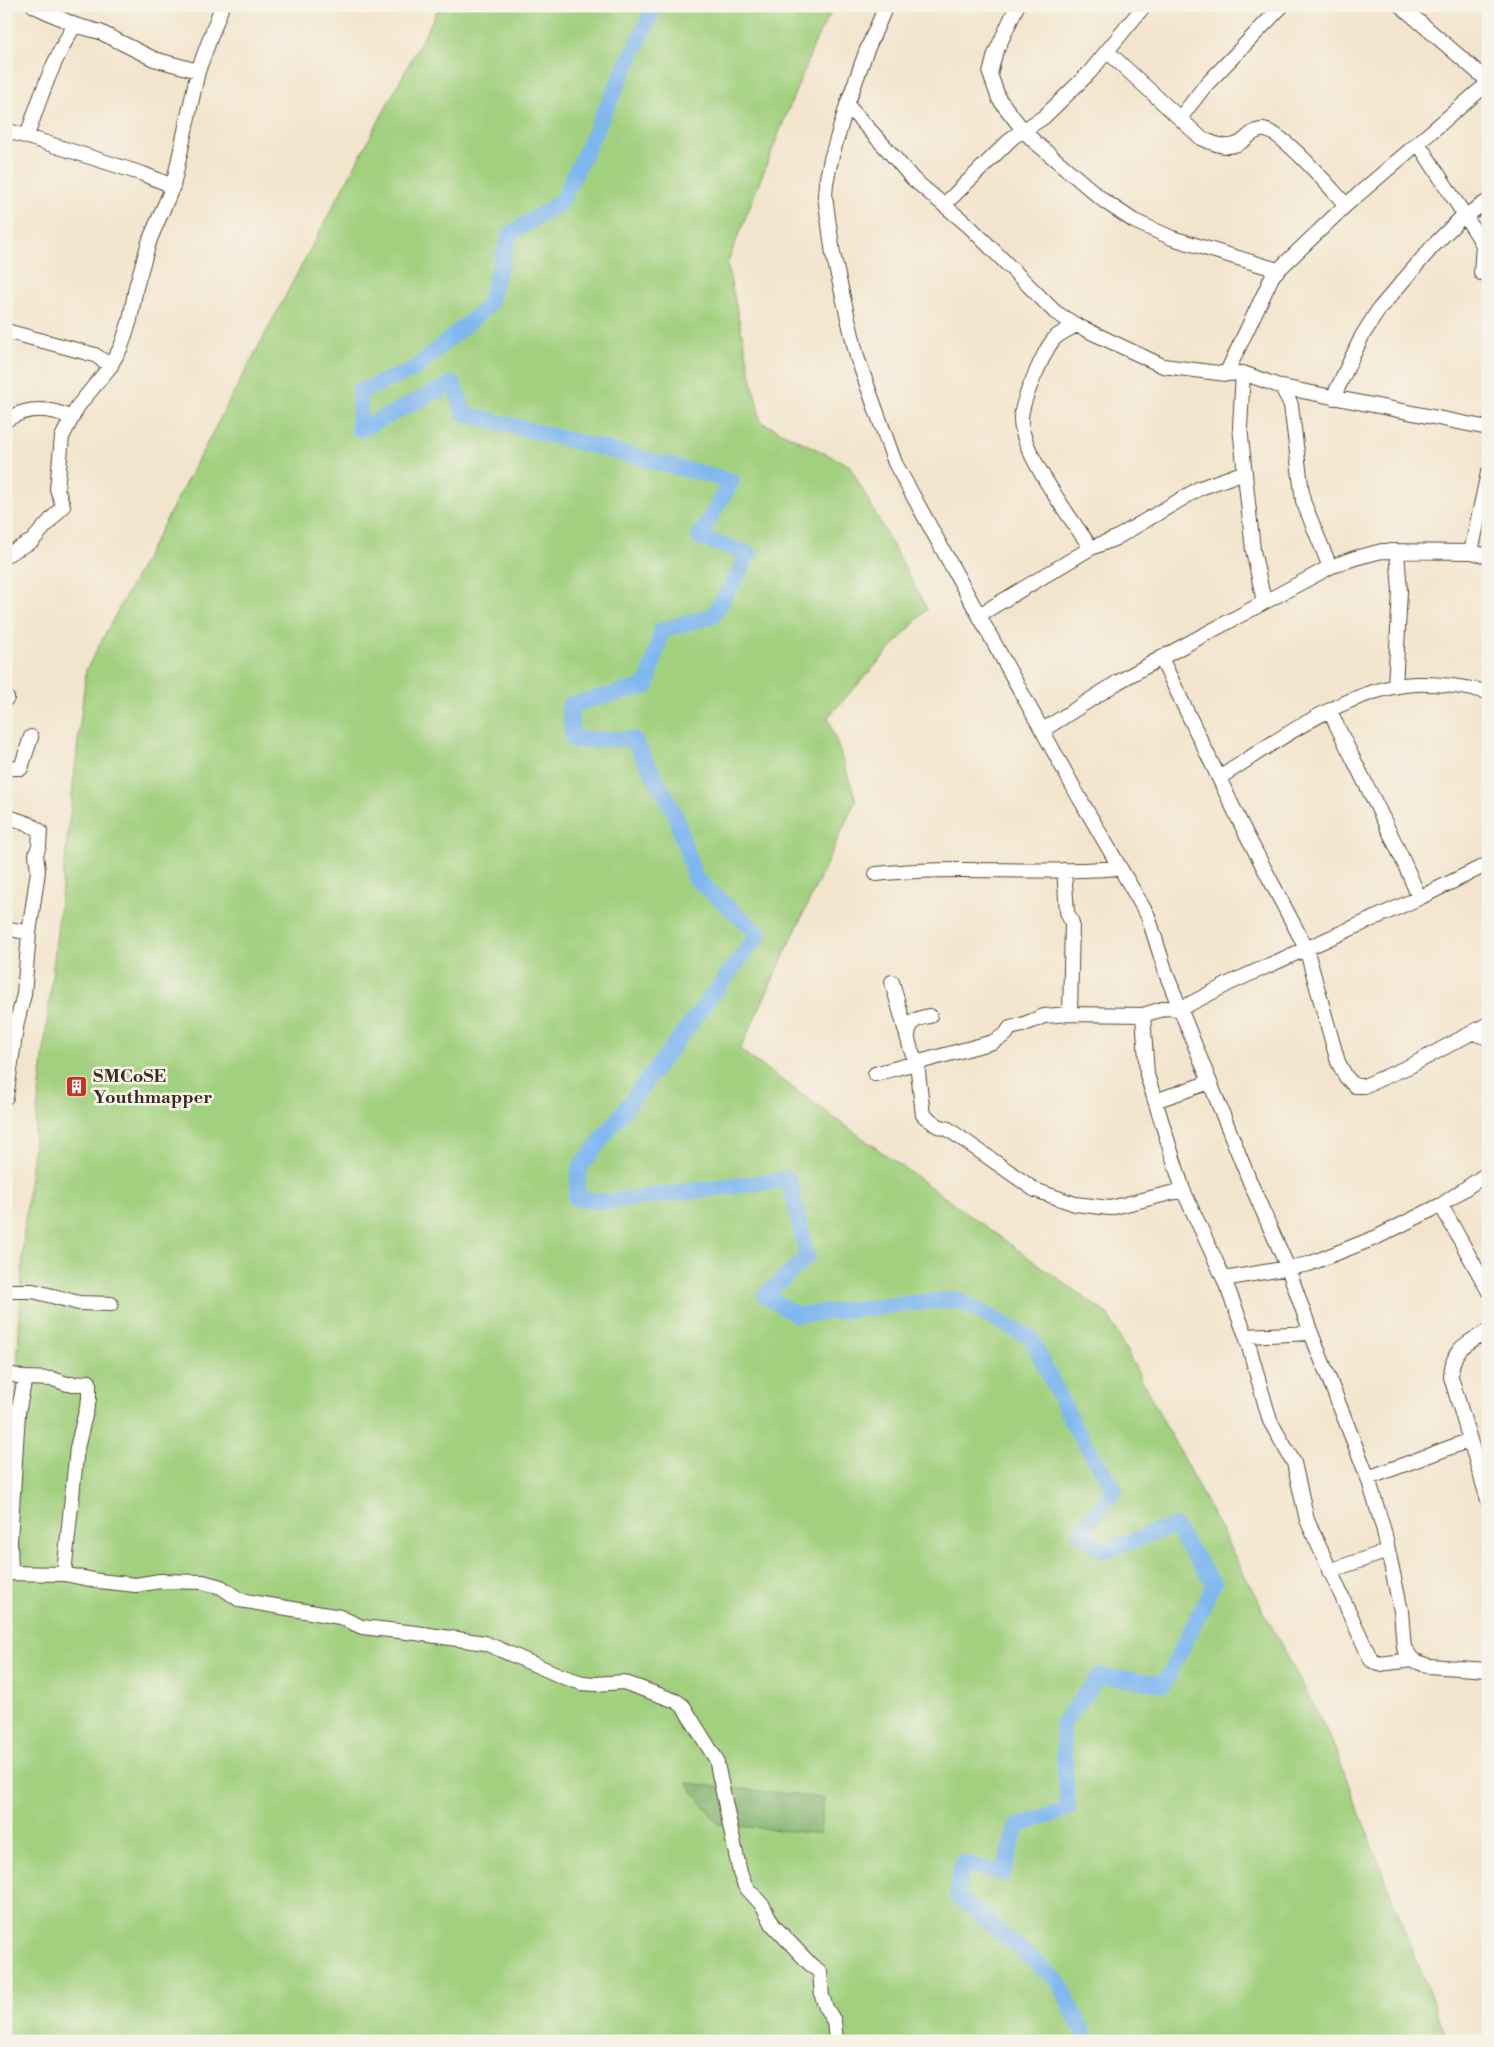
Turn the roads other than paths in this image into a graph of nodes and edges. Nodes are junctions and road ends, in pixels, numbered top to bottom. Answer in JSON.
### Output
{"nodes":[{"id":1,"x":34,"y":6,"type":"edge"},
{"id":2,"x":222,"y":6,"type":"edge"},
{"id":3,"x":886,"y":6,"type":"edge"},
{"id":4,"x":1017,"y":6,"type":"edge"},
{"id":5,"x":1144,"y":6,"type":"edge"},
{"id":6,"x":1282,"y":6,"type":"edge"},
{"id":7,"x":1401,"y":6,"type":"edge"},
{"id":8,"x":75,"y":24,"type":"junction"},
{"id":9,"x":1108,"y":52,"type":"junction"},
{"id":10,"x":198,"y":71,"type":"junction"},
{"id":11,"x":1488,"y":82,"type":"edge"},
{"id":12,"x":847,"y":105,"type":"junction"},
{"id":13,"x":1181,"y":117,"type":"junction"},
{"id":14,"x":6,"y":130,"type":"edge"},
{"id":15,"x":1023,"y":130,"type":"junction"},
{"id":16,"x":27,"y":136,"type":"junction"},
{"id":17,"x":1418,"y":143,"type":"junction"},
{"id":18,"x":174,"y":186,"type":"junction"},
{"id":19,"x":1488,"y":201,"type":"edge"},
{"id":20,"x":945,"y":204,"type":"junction"},
{"id":21,"x":1346,"y":205,"type":"junction"},
{"id":22,"x":1466,"y":216,"type":"junction"},
{"id":23,"x":1278,"y":270,"type":"junction"},
{"id":24,"x":1481,"y":273,"type":"dead end"},
{"id":25,"x":1076,"y":325,"type":"junction"},
{"id":26,"x":6,"y":331,"type":"edge"},
{"id":27,"x":111,"y":366,"type":"junction"},
{"id":28,"x":1243,"y":373,"type":"junction"},
{"id":29,"x":1226,"y":374,"type":"junction"},
{"id":30,"x":1282,"y":387,"type":"junction"},
{"id":31,"x":1333,"y":398,"type":"junction"},
{"id":32,"x":71,"y":418,"type":"junction"},
{"id":33,"x":6,"y":420,"type":"edge"},
{"id":34,"x":1488,"y":428,"type":"edge"},
{"id":35,"x":1245,"y":472,"type":"junction"},
{"id":36,"x":1488,"y":473,"type":"edge"},
{"id":37,"x":1091,"y":548,"type":"junction"},
{"id":38,"x":1397,"y":552,"type":"junction"},
{"id":39,"x":1471,"y":552,"type":"junction"},
{"id":40,"x":6,"y":555,"type":"edge"},
{"id":41,"x":1488,"y":556,"type":"edge"},
{"id":42,"x":1330,"y":567,"type":"junction"},
{"id":43,"x":1264,"y":602,"type":"junction"},
{"id":44,"x":979,"y":615,"type":"junction"},
{"id":45,"x":1161,"y":658,"type":"junction"},
{"id":46,"x":1395,"y":687,"type":"junction"},
{"id":47,"x":1488,"y":692,"type":"edge"},
{"id":48,"x":1330,"y":711,"type":"junction"},
{"id":49,"x":1043,"y":730,"type":"junction"},
{"id":50,"x":31,"y":737,"type":"dead end"},
{"id":51,"x":6,"y":768,"type":"edge"},
{"id":52,"x":1219,"y":778,"type":"junction"},
{"id":53,"x":6,"y":816,"type":"edge"},
{"id":54,"x":1488,"y":864,"type":"edge"},
{"id":55,"x":1119,"y":868,"type":"junction"},
{"id":56,"x":1064,"y":870,"type":"junction"},
{"id":57,"x":876,"y":874,"type":"dead end"},
{"id":58,"x":1419,"y":898,"type":"junction"},
{"id":59,"x":6,"y":928,"type":"edge"},
{"id":60,"x":30,"y":932,"type":"junction"},
{"id":61,"x":1306,"y":948,"type":"junction"},
{"id":62,"x":892,"y":982,"type":"dead end"},
{"id":63,"x":1180,"y":1009,"type":"junction"},
{"id":64,"x":1070,"y":1014,"type":"junction"},
{"id":65,"x":1143,"y":1015,"type":"junction"},
{"id":66,"x":930,"y":1016,"type":"dead end"},
{"id":67,"x":12,"y":1021,"type":"edge"},
{"id":68,"x":1488,"y":1024,"type":"edge"},
{"id":69,"x":1472,"y":1033,"type":"junction"},
{"id":70,"x":908,"y":1036,"type":"junction"},
{"id":71,"x":1488,"y":1038,"type":"edge"},
{"id":72,"x":917,"y":1063,"type":"junction"},
{"id":73,"x":874,"y":1074,"type":"dead end"},
{"id":74,"x":1210,"y":1082,"type":"junction"},
{"id":75,"x":6,"y":1097,"type":"edge"},
{"id":76,"x":1155,"y":1101,"type":"junction"},
{"id":77,"x":1488,"y":1173,"type":"edge"},
{"id":78,"x":1183,"y":1190,"type":"junction"},
{"id":79,"x":1441,"y":1205,"type":"junction"},
{"id":80,"x":1288,"y":1268,"type":"junction"},
{"id":81,"x":1224,"y":1279,"type":"junction"},
{"id":82,"x":1488,"y":1290,"type":"edge"},
{"id":83,"x":6,"y":1291,"type":"edge"},
{"id":84,"x":111,"y":1304,"type":"dead end"},
{"id":85,"x":1488,"y":1331,"type":"edge"},
{"id":86,"x":1312,"y":1333,"type":"junction"},
{"id":87,"x":1246,"y":1336,"type":"junction"},
{"id":88,"x":6,"y":1373,"type":"edge"},
{"id":89,"x":25,"y":1378,"type":"junction"},
{"id":90,"x":1470,"y":1440,"type":"junction"},
{"id":91,"x":1368,"y":1478,"type":"junction"},
{"id":92,"x":1488,"y":1500,"type":"edge"},
{"id":93,"x":1388,"y":1551,"type":"junction"},
{"id":94,"x":1329,"y":1571,"type":"junction"},
{"id":95,"x":9,"y":1573,"type":"edge"},
{"id":96,"x":64,"y":1574,"type":"junction"},
{"id":97,"x":1413,"y":1660,"type":"junction"},
{"id":98,"x":1488,"y":1670,"type":"edge"},
{"id":99,"x":836,"y":2041,"type":"edge"}],
"edges":[{"from":1,"to":8,"type":"street"},
{"from":2,"to":10,"type":"street"},
{"from":3,"to":12,"type":"street"},
{"from":4,"to":15,"type":"street"},
{"from":5,"to":9,"type":"street"},
{"from":6,"to":13,"type":"street"},
{"from":7,"to":11,"type":"street"},
{"from":8,"to":10,"type":"street"},
{"from":8,"to":16,"type":"street"},
{"from":9,"to":13,"type":"street"},
{"from":9,"to":15,"type":"street"},
{"from":10,"to":18,"type":"street"},
{"from":11,"to":17,"type":"street"},
{"from":12,"to":20,"type":"street"},
{"from":12,"to":44,"type":"street"},
{"from":13,"to":21,"type":"street"},
{"from":14,"to":16,"type":"street"},
{"from":15,"to":20,"type":"street"},
{"from":15,"to":23,"type":"street"},
{"from":16,"to":18,"type":"street"},
{"from":17,"to":21,"type":"street"},
{"from":17,"to":22,"type":"street"},
{"from":18,"to":27,"type":"street"},
{"from":19,"to":22,"type":"street"},
{"from":20,"to":25,"type":"street"},
{"from":21,"to":23,"type":"street"},
{"from":22,"to":24,"type":"street"},
{"from":22,"to":31,"type":"street"},
{"from":23,"to":29,"type":"street"},
{"from":25,"to":29,"type":"street"},
{"from":25,"to":37,"type":"street"},
{"from":26,"to":27,"type":"street"},
{"from":27,"to":32,"type":"street"},
{"from":28,"to":29,"type":"street"},
{"from":28,"to":30,"type":"street"},
{"from":28,"to":35,"type":"street"},
{"from":30,"to":31,"type":"street"},
{"from":30,"to":42,"type":"street"},
{"from":31,"to":34,"type":"street"},
{"from":32,"to":33,"type":"street"},
{"from":32,"to":40,"type":"street"},
{"from":35,"to":37,"type":"street"},
{"from":35,"to":43,"type":"street"},
{"from":36,"to":39,"type":"street"},
{"from":37,"to":44,"type":"street"},
{"from":38,"to":39,"type":"street"},
{"from":38,"to":42,"type":"street"},
{"from":38,"to":46,"type":"street"},
{"from":39,"to":41,"type":"street"},
{"from":42,"to":43,"type":"street"},
{"from":43,"to":45,"type":"street"},
{"from":44,"to":49,"type":"street"},
{"from":45,"to":49,"type":"street"},
{"from":45,"to":52,"type":"street"},
{"from":46,"to":47,"type":"street"},
{"from":46,"to":48,"type":"street"},
{"from":48,"to":52,"type":"street"},
{"from":48,"to":58,"type":"street"},
{"from":49,"to":55,"type":"street"},
{"from":50,"to":51,"type":"street"},
{"from":52,"to":61,"type":"street"},
{"from":53,"to":60,"type":"street"},
{"from":54,"to":58,"type":"street"},
{"from":55,"to":56,"type":"street"},
{"from":55,"to":63,"type":"street"},
{"from":56,"to":57,"type":"street"},
{"from":56,"to":64,"type":"street"},
{"from":58,"to":61,"type":"street"},
{"from":59,"to":60,"type":"street"},
{"from":60,"to":67,"type":"street"},
{"from":61,"to":63,"type":"street"},
{"from":61,"to":69,"type":"street"},
{"from":62,"to":70,"type":"street"},
{"from":63,"to":65,"type":"street"},
{"from":63,"to":74,"type":"street"},
{"from":64,"to":65,"type":"street"},
{"from":64,"to":72,"type":"street"},
{"from":65,"to":76,"type":"street"},
{"from":66,"to":70,"type":"street"},
{"from":67,"to":75,"type":"street"},
{"from":68,"to":69,"type":"street"},
{"from":69,"to":71,"type":"street"},
{"from":70,"to":72,"type":"street"},
{"from":72,"to":73,"type":"street"},
{"from":72,"to":78,"type":"street"},
{"from":74,"to":76,"type":"street"},
{"from":74,"to":80,"type":"street"},
{"from":76,"to":78,"type":"street"},
{"from":77,"to":79,"type":"street"},
{"from":78,"to":81,"type":"street"},
{"from":79,"to":80,"type":"street"},
{"from":79,"to":82,"type":"street"},
{"from":80,"to":81,"type":"street"},
{"from":80,"to":86,"type":"street"},
{"from":81,"to":87,"type":"street"},
{"from":83,"to":84,"type":"street"},
{"from":85,"to":90,"type":"street"},
{"from":86,"to":87,"type":"street"},
{"from":86,"to":91,"type":"street"},
{"from":87,"to":94,"type":"street"},
{"from":88,"to":89,"type":"street"},
{"from":89,"to":95,"type":"street"},
{"from":89,"to":96,"type":"street"},
{"from":90,"to":91,"type":"street"},
{"from":90,"to":92,"type":"street"},
{"from":91,"to":93,"type":"street"},
{"from":93,"to":94,"type":"street"},
{"from":93,"to":97,"type":"street"},
{"from":94,"to":97,"type":"street"},
{"from":95,"to":96,"type":"street"},
{"from":96,"to":99,"type":"street"},
{"from":97,"to":98,"type":"street"}]}
